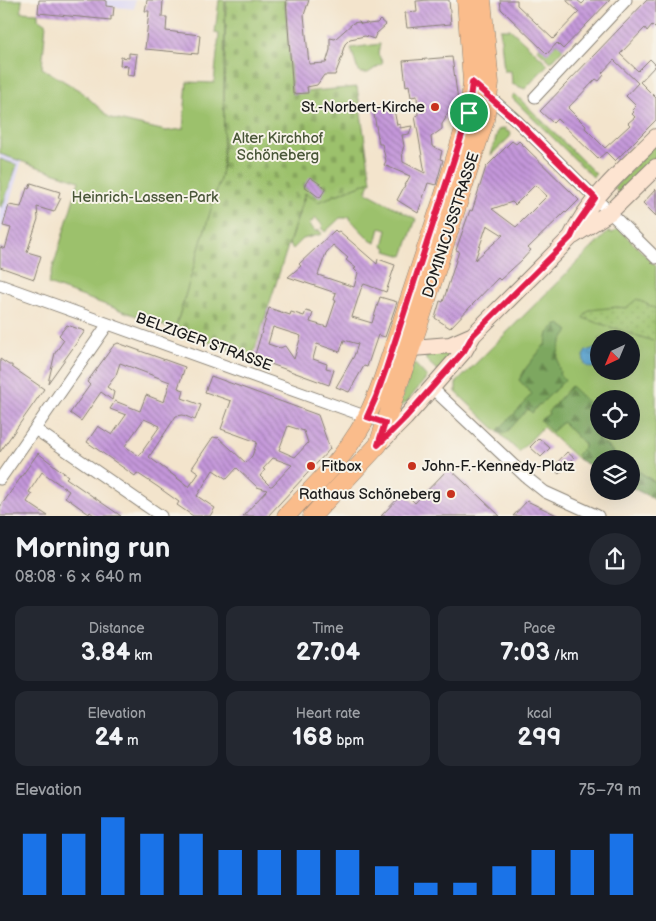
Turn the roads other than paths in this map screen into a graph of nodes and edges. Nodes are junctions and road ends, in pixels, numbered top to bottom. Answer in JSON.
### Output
{"nodes":[{"id":1,"x":466,"y":0,"type":"edge"},
{"id":2,"x":482,"y":0,"type":"edge"},
{"id":3,"x":626,"y":0,"type":"edge"},
{"id":4,"x":472,"y":82,"type":"junction"},
{"id":5,"x":489,"y":96,"type":"junction"},
{"id":6,"x":535,"y":96,"type":"dead end"},
{"id":7,"x":656,"y":137,"type":"edge"},
{"id":8,"x":656,"y":167,"type":"edge"},
{"id":9,"x":595,"y":198,"type":"junction"},
{"id":10,"x":610,"y":212,"type":"junction"},
{"id":11,"x":571,"y":237,"type":"junction"},
{"id":12,"x":656,"y":258,"type":"edge"},
{"id":13,"x":0,"y":285,"type":"edge"},
{"id":14,"x":108,"y":324,"type":"junction"},
{"id":15,"x":473,"y":335,"type":"junction"},
{"id":16,"x":401,"y":348,"type":"junction"},
{"id":17,"x":432,"y":388,"type":"junction"},
{"id":18,"x":367,"y":417,"type":"junction"},
{"id":19,"x":392,"y":424,"type":"junction"},
{"id":20,"x":35,"y":429,"type":"junction"},
{"id":21,"x":0,"y":479,"type":"edge"},
{"id":22,"x":579,"y":512,"type":"edge"},
{"id":23,"x":160,"y":516,"type":"edge"},
{"id":24,"x":286,"y":516,"type":"edge"},
{"id":25,"x":312,"y":516,"type":"edge"},
{"id":26,"x":598,"y":516,"type":"edge"}],
"edges":[{"from":1,"to":4,"type":"main road","name":"DOMINICUSSTRASSE"},
{"from":2,"to":5,"type":"main road","name":"DOMINICUSSTRASSE"},
{"from":3,"to":6,"type":"street"},
{"from":4,"to":5,"type":"street"},
{"from":4,"to":16,"type":"main road","name":"DOMINICUSSTRASSE"},
{"from":5,"to":9,"type":"street"},
{"from":5,"to":16,"type":"main road","name":"DOMINICUSSTRASSE"},
{"from":7,"to":9,"type":"street"},
{"from":8,"to":10,"type":"street"},
{"from":9,"to":10,"type":"street"},
{"from":9,"to":11,"type":"street"},
{"from":10,"to":11,"type":"street"},
{"from":10,"to":12,"type":"street"},
{"from":11,"to":15,"type":"street"},
{"from":13,"to":14,"type":"street","name":"BELZIGER STRASSE"},
{"from":14,"to":18,"type":"street","name":"BELZIGER STRASSE"},
{"from":14,"to":20,"type":"street"},
{"from":15,"to":16,"type":"street"},
{"from":15,"to":17,"type":"street"},
{"from":16,"to":18,"type":"main road","name":"DOMINICUSSTRASSE"},
{"from":16,"to":19,"type":"main road","name":"DOMINICUSSTRASSE"},
{"from":17,"to":19,"type":"street"},
{"from":17,"to":22,"type":"street"},
{"from":18,"to":19,"type":"street","name":"BELZIGER STRASSE"},
{"from":18,"to":24,"type":"main road","name":"DOMINICUSSTRASSE"},
{"from":19,"to":25,"type":"main road","name":"DOMINICUSSTRASSE"},
{"from":20,"to":21,"type":"street"},
{"from":20,"to":23,"type":"street"},
{"from":22,"to":26,"type":"street"}]}
